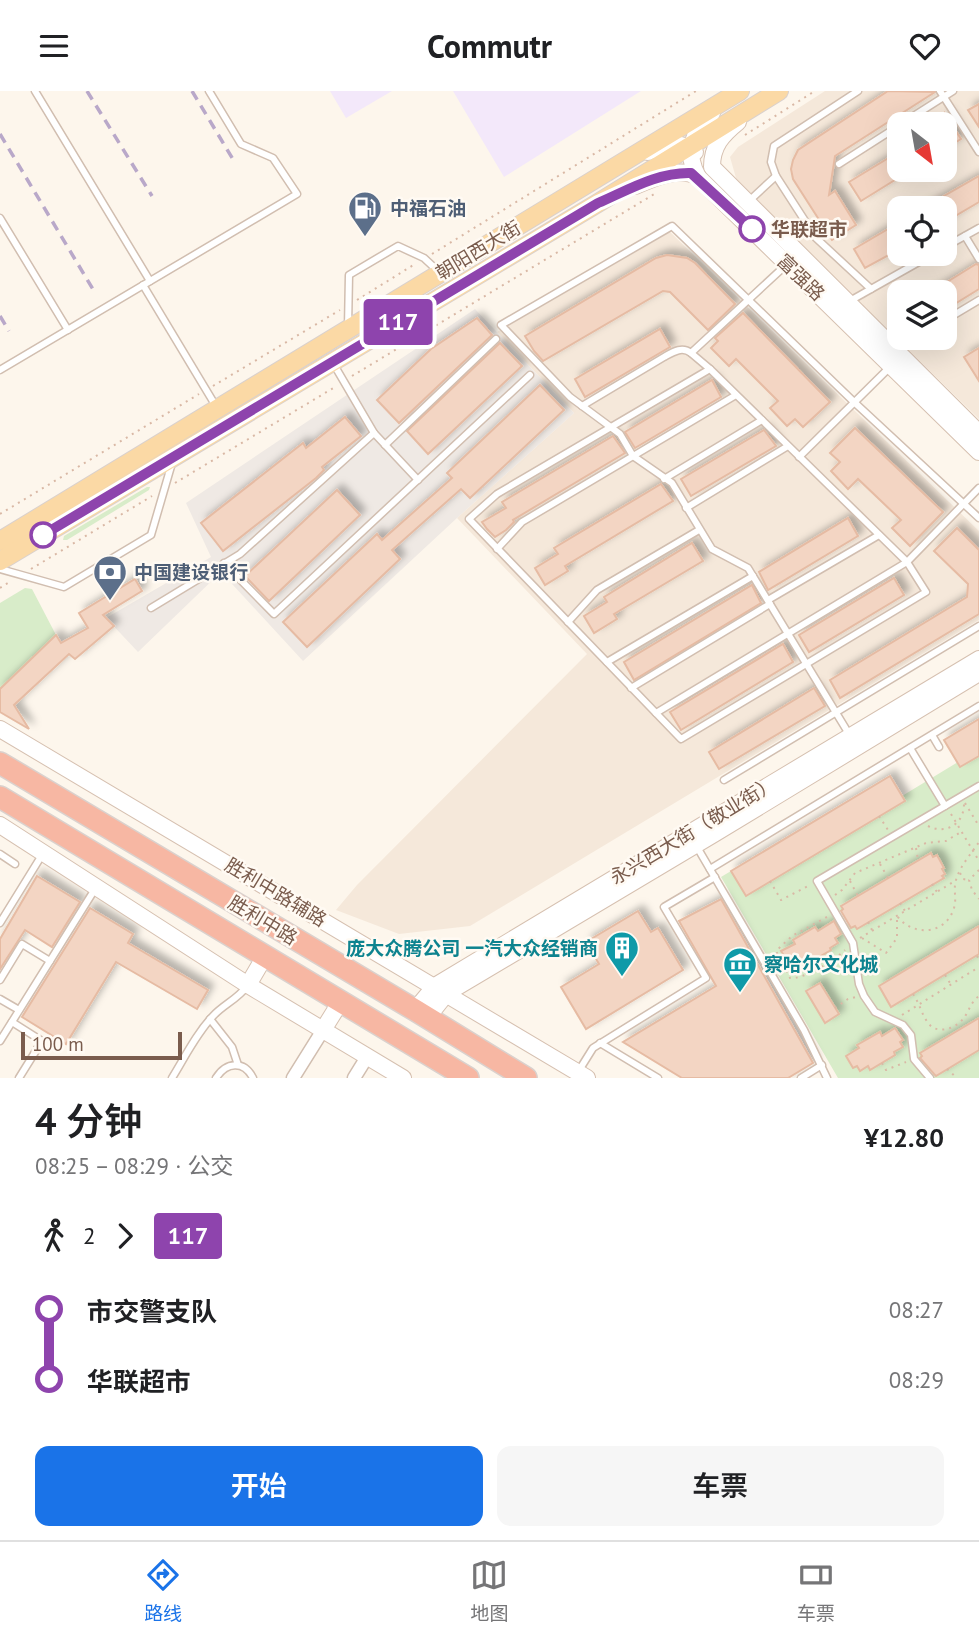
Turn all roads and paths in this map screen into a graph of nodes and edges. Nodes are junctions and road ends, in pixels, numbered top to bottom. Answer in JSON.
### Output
{"nodes":[{"id":1,"x":35,"y":91,"type":"edge"},
{"id":2,"x":209,"y":91,"type":"edge"},
{"id":3,"x":815,"y":91,"type":"edge"},
{"id":4,"x":858,"y":91,"type":"edge"},
{"id":5,"x":953,"y":91,"type":"edge"},
{"id":6,"x":737,"y":93,"type":"edge"},
{"id":7,"x":774,"y":94,"type":"edge"},
{"id":8,"x":942,"y":94,"type":"edge"},
{"id":9,"x":918,"y":112,"type":"edge"},
{"id":10,"x":887,"y":133,"type":"edge"},
{"id":11,"x":735,"y":141,"type":"dead end"},
{"id":12,"x":691,"y":148,"type":"junction"},
{"id":13,"x":979,"y":152,"type":"edge"},
{"id":14,"x":634,"y":156,"type":"junction"},
{"id":15,"x":839,"y":164,"type":"dead end"},
{"id":16,"x":712,"y":167,"type":"junction"},
{"id":17,"x":776,"y":176,"type":"junction"},
{"id":18,"x":698,"y":177,"type":"junction"},
{"id":19,"x":664,"y":187,"type":"dead end"},
{"id":20,"x":598,"y":203,"type":"junction"},
{"id":21,"x":747,"y":203,"type":"junction"},
{"id":22,"x":0,"y":218,"type":"edge"},
{"id":23,"x":979,"y":228,"type":"edge"},
{"id":24,"x":965,"y":236,"type":"junction"},
{"id":25,"x":957,"y":240,"type":"edge"},
{"id":26,"x":979,"y":259,"type":"edge"},
{"id":27,"x":788,"y":264,"type":"junction"},
{"id":28,"x":912,"y":266,"type":"edge"},
{"id":29,"x":440,"y":273,"type":"junction"},
{"id":30,"x":147,"y":283,"type":"junction"},
{"id":31,"x":871,"y":289,"type":"junction"},
{"id":32,"x":749,"y":300,"type":"junction"},
{"id":33,"x":979,"y":300,"type":"edge"},
{"id":34,"x":847,"y":303,"type":"junction"},
{"id":35,"x":957,"y":313,"type":"edge"},
{"id":36,"x":348,"y":329,"type":"junction"},
{"id":37,"x":68,"y":330,"type":"junction"},
{"id":38,"x":496,"y":339,"type":"dead end"},
{"id":39,"x":691,"y":353,"type":"junction"},
{"id":40,"x":332,"y":361,"type":"junction"},
{"id":41,"x":891,"y":366,"type":"junction"},
{"id":42,"x":710,"y":369,"type":"junction"},
{"id":43,"x":0,"y":370,"type":"edge"},
{"id":44,"x":530,"y":375,"type":"dead end"},
{"id":45,"x":344,"y":381,"type":"junction"},
{"id":46,"x":736,"y":395,"type":"junction"},
{"id":47,"x":854,"y":402,"type":"junction"},
{"id":48,"x":582,"y":407,"type":"junction"},
{"id":49,"x":218,"y":409,"type":"junction"},
{"id":50,"x":762,"y":421,"type":"junction"},
{"id":51,"x":609,"y":428,"type":"junction"},
{"id":52,"x":374,"y":433,"type":"junction"},
{"id":53,"x":979,"y":433,"type":"edge"},
{"id":54,"x":385,"y":445,"type":"junction"},
{"id":55,"x":788,"y":446,"type":"junction"},
{"id":56,"x":979,"y":452,"type":"edge"},
{"id":57,"x":633,"y":456,"type":"junction"},
{"id":58,"x":799,"y":457,"type":"junction"},
{"id":59,"x":173,"y":458,"type":"junction"},
{"id":60,"x":418,"y":479,"type":"junction"},
{"id":61,"x":664,"y":479,"type":"junction"},
{"id":62,"x":979,"y":488,"type":"edge"},
{"id":63,"x":164,"y":489,"type":"junction"},
{"id":64,"x":964,"y":504,"type":"junction"},
{"id":65,"x":686,"y":507,"type":"junction"},
{"id":66,"x":979,"y":518,"type":"edge"},
{"id":67,"x":699,"y":530,"type":"junction"},
{"id":68,"x":879,"y":535,"type":"junction"},
{"id":69,"x":0,"y":541,"type":"edge"},
{"id":70,"x":497,"y":549,"type":"junction"},
{"id":71,"x":0,"y":561,"type":"edge"},
{"id":72,"x":907,"y":562,"type":"junction"},
{"id":73,"x":224,"y":563,"type":"junction"},
{"id":74,"x":0,"y":569,"type":"edge"},
{"id":75,"x":22,"y":575,"type":"junction"},
{"id":76,"x":753,"y":576,"type":"junction"},
{"id":77,"x":0,"y":588,"type":"edge"},
{"id":78,"x":769,"y":602,"type":"junction"},
{"id":79,"x":151,"y":608,"type":"dead end"},
{"id":80,"x":568,"y":622,"type":"junction"},
{"id":81,"x":979,"y":626,"type":"edge"},
{"id":82,"x":788,"y":633,"type":"junction"},
{"id":83,"x":979,"y":659,"type":"edge"},
{"id":84,"x":607,"y":662,"type":"junction"},
{"id":85,"x":807,"y":664,"type":"junction"},
{"id":86,"x":979,"y":673,"type":"edge"},
{"id":87,"x":631,"y":688,"type":"junction"},
{"id":88,"x":979,"y":706,"type":"edge"},
{"id":89,"x":836,"y":712,"type":"junction"},
{"id":90,"x":656,"y":713,"type":"junction"},
{"id":91,"x":0,"y":730,"type":"edge"},
{"id":92,"x":932,"y":734,"type":"junction"},
{"id":93,"x":850,"y":736,"type":"junction"},
{"id":94,"x":939,"y":747,"type":"dead end"},
{"id":95,"x":910,"y":748,"type":"junction"},
{"id":96,"x":0,"y":763,"type":"edge"},
{"id":97,"x":69,"y":770,"type":"junction"},
{"id":98,"x":724,"y":780,"type":"dead end"},
{"id":99,"x":979,"y":786,"type":"edge"},
{"id":100,"x":55,"y":796,"type":"junction"},
{"id":101,"x":961,"y":796,"type":"junction"},
{"id":102,"x":0,"y":797,"type":"edge"},
{"id":103,"x":945,"y":806,"type":"junction"},
{"id":104,"x":879,"y":816,"type":"dead end"},
{"id":105,"x":920,"y":820,"type":"junction"},
{"id":106,"x":40,"y":821,"type":"junction"},
{"id":107,"x":0,"y":825,"type":"edge"},
{"id":108,"x":979,"y":826,"type":"edge"},
{"id":109,"x":961,"y":832,"type":"junction"},
{"id":110,"x":892,"y":837,"type":"junction"},
{"id":111,"x":26,"y":842,"type":"junction"},
{"id":112,"x":979,"y":842,"type":"edge"},
{"id":113,"x":696,"y":845,"type":"junction"},
{"id":114,"x":916,"y":848,"type":"junction"},
{"id":115,"x":979,"y":851,"type":"edge"},
{"id":116,"x":974,"y":852,"type":"junction"},
{"id":117,"x":43,"y":853,"type":"junction"},
{"id":118,"x":0,"y":854,"type":"edge"},
{"id":119,"x":918,"y":860,"type":"dead end"},
{"id":120,"x":979,"y":861,"type":"edge"},
{"id":121,"x":879,"y":862,"type":"junction"},
{"id":122,"x":15,"y":864,"type":"dead end"},
{"id":123,"x":710,"y":869,"type":"junction"},
{"id":124,"x":979,"y":870,"type":"edge"},
{"id":125,"x":960,"y":871,"type":"junction"},
{"id":126,"x":715,"y":877,"type":"junction"},
{"id":127,"x":888,"y":878,"type":"dead end"},
{"id":128,"x":849,"y":879,"type":"junction"},
{"id":129,"x":969,"y":880,"type":"junction"},
{"id":130,"x":770,"y":881,"type":"dead end"},
{"id":131,"x":817,"y":881,"type":"junction"},
{"id":132,"x":955,"y":881,"type":"junction"},
{"id":133,"x":932,"y":884,"type":"dead end"},
{"id":134,"x":96,"y":887,"type":"junction"},
{"id":135,"x":937,"y":892,"type":"junction"},
{"id":136,"x":858,"y":896,"type":"dead end"},
{"id":137,"x":828,"y":899,"type":"junction"},
{"id":138,"x":979,"y":899,"type":"edge"},
{"id":139,"x":900,"y":903,"type":"dead end"},
{"id":140,"x":905,"y":911,"type":"junction"},
{"id":141,"x":837,"y":915,"type":"junction"},
{"id":142,"x":897,"y":916,"type":"junction"},
{"id":143,"x":1,"y":920,"type":"edge"},
{"id":144,"x":868,"y":922,"type":"dead end"},
{"id":145,"x":873,"y":931,"type":"junction"},
{"id":146,"x":861,"y":938,"type":"junction"},
{"id":147,"x":853,"y":943,"type":"junction"},
{"id":148,"x":265,"y":956,"type":"junction"},
{"id":149,"x":813,"y":960,"type":"dead end"},
{"id":150,"x":50,"y":961,"type":"junction"},
{"id":151,"x":979,"y":967,"type":"edge"},
{"id":152,"x":817,"y":968,"type":"junction"},
{"id":153,"x":945,"y":975,"type":"dead end"},
{"id":154,"x":0,"y":980,"type":"edge"},
{"id":155,"x":248,"y":985,"type":"junction"},
{"id":156,"x":951,"y":985,"type":"junction"},
{"id":157,"x":441,"y":989,"type":"junction"},
{"id":158,"x":913,"y":994,"type":"dead end"},
{"id":159,"x":864,"y":996,"type":"junction"},
{"id":160,"x":979,"y":996,"type":"edge"},
{"id":161,"x":0,"y":999,"type":"edge"},
{"id":162,"x":341,"y":1002,"type":"junction"},
{"id":163,"x":920,"y":1004,"type":"junction"},
{"id":164,"x":835,"y":1008,"type":"dead end"},
{"id":165,"x":19,"y":1010,"type":"junction"},
{"id":166,"x":421,"y":1014,"type":"junction"},
{"id":167,"x":211,"y":1019,"type":"junction"},
{"id":168,"x":894,"y":1019,"type":"junction"},
{"id":169,"x":12,"y":1022,"type":"junction"},
{"id":170,"x":323,"y":1030,"type":"junction"},
{"id":171,"x":0,"y":1041,"type":"edge"},
{"id":172,"x":600,"y":1043,"type":"junction"},
{"id":173,"x":367,"y":1057,"type":"junction"},
{"id":174,"x":915,"y":1059,"type":"junction"},
{"id":175,"x":882,"y":1063,"type":"dead end"},
{"id":176,"x":238,"y":1065,"type":"junction"},
{"id":177,"x":822,"y":1065,"type":"junction"},
{"id":178,"x":947,"y":1069,"type":"dead end"},
{"id":179,"x":582,"y":1075,"type":"edge"},
{"id":180,"x":19,"y":1078,"type":"edge"},
{"id":181,"x":172,"y":1078,"type":"edge"},
{"id":182,"x":216,"y":1078,"type":"edge"},
{"id":183,"x":253,"y":1078,"type":"edge"},
{"id":184,"x":293,"y":1078,"type":"edge"},
{"id":185,"x":354,"y":1078,"type":"edge"},
{"id":186,"x":403,"y":1078,"type":"edge"},
{"id":187,"x":468,"y":1078,"type":"edge"},
{"id":188,"x":526,"y":1078,"type":"edge"},
{"id":189,"x":658,"y":1078,"type":"edge"},
{"id":190,"x":801,"y":1078,"type":"edge"},
{"id":191,"x":827,"y":1078,"type":"edge"},
{"id":192,"x":929,"y":1078,"type":"edge"},
{"id":193,"x":957,"y":1078,"type":"edge"}],
"edges":[{"from":1,"to":30,"type":"lane"},
{"from":2,"to":30,"type":"lane"},
{"from":3,"to":11,"type":"path"},
{"from":4,"to":17,"type":"lane"},
{"from":5,"to":8,"type":"lane"},
{"from":6,"to":12,"type":"main road"},
{"from":6,"to":14,"type":"main road","name":"朝阳西大街"},
{"from":7,"to":12,"type":"main road","name":"朝阳西大街"},
{"from":7,"to":16,"type":"main road"},
{"from":8,"to":9,"type":"lane"},
{"from":8,"to":13,"type":"lane"},
{"from":10,"to":15,"type":"lane"},
{"from":12,"to":14,"type":"main road"},
{"from":12,"to":16,"type":"main road","name":"富强路"},
{"from":12,"to":18,"type":"main road"},
{"from":12,"to":20,"type":"main road","name":"朝阳西大街"},
{"from":14,"to":29,"type":"main road","name":"朝阳西大街"},
{"from":16,"to":21,"type":"main road","name":"富强路"},
{"from":17,"to":21,"type":"lane"},
{"from":17,"to":31,"type":"lane"},
{"from":18,"to":20,"type":"main road"},
{"from":18,"to":27,"type":"main road","name":"富强路"},
{"from":19,"to":45,"type":"path"},
{"from":20,"to":40,"type":"main road","name":"朝阳西大街"},
{"from":21,"to":34,"type":"main road","name":"富强路"},
{"from":22,"to":37,"type":"lane"},
{"from":23,"to":24,"type":"lane"},
{"from":24,"to":25,"type":"lane"},
{"from":24,"to":26,"type":"lane"},
{"from":27,"to":32,"type":"lane"},
{"from":27,"to":41,"type":"main road","name":"富强路"},
{"from":28,"to":31,"type":"lane"},
{"from":29,"to":36,"type":"main road","name":"朝阳西大街"},
{"from":29,"to":36,"type":"lane"},
{"from":30,"to":37,"type":"lane"},
{"from":30,"to":49,"type":"lane"},
{"from":31,"to":34,"type":"lane"},
{"from":32,"to":39,"type":"lane"},
{"from":32,"to":47,"type":"lane"},
{"from":32,"to":48,"type":"lane"},
{"from":33,"to":35,"type":"lane"},
{"from":34,"to":53,"type":"main road","name":"富强路"},
{"from":36,"to":49,"type":"main road","name":"朝阳西大街"},
{"from":37,"to":43,"type":"lane"},
{"from":38,"to":54,"type":"lane"},
{"from":39,"to":42,"type":"lane"},
{"from":39,"to":48,"type":"lane"},
{"from":40,"to":45,"type":"lane"},
{"from":40,"to":59,"type":"main road","name":"朝阳西大街"},
{"from":41,"to":47,"type":"lane"},
{"from":41,"to":56,"type":"main road","name":"富强路"},
{"from":42,"to":46,"type":"lane"},
{"from":42,"to":51,"type":"lane"},
{"from":44,"to":60,"type":"lane"},
{"from":45,"to":52,"type":"lane"},
{"from":45,"to":63,"type":"path"},
{"from":46,"to":50,"type":"lane"},
{"from":46,"to":57,"type":"lane"},
{"from":47,"to":58,"type":"lane"},
{"from":47,"to":64,"type":"lane"},
{"from":48,"to":51,"type":"lane"},
{"from":49,"to":69,"type":"main road","name":"朝阳西大街"},
{"from":50,"to":55,"type":"lane"},
{"from":50,"to":61,"type":"lane"},
{"from":51,"to":57,"type":"lane"},
{"from":51,"to":70,"type":"lane"},
{"from":52,"to":54,"type":"lane"},
{"from":52,"to":73,"type":"lane"},
{"from":54,"to":60,"type":"lane"},
{"from":55,"to":58,"type":"lane"},
{"from":55,"to":65,"type":"lane"},
{"from":57,"to":61,"type":"lane"},
{"from":57,"to":70,"type":"lane"},
{"from":58,"to":68,"type":"lane"},
{"from":59,"to":63,"type":"lane"},
{"from":59,"to":71,"type":"main road","name":"朝阳西大街"},
{"from":60,"to":73,"type":"lane"},
{"from":61,"to":65,"type":"lane"},
{"from":62,"to":64,"type":"lane"},
{"from":63,"to":75,"type":"path"},
{"from":63,"to":75,"type":"lane"},
{"from":64,"to":66,"type":"lane"},
{"from":64,"to":72,"type":"lane"},
{"from":65,"to":67,"type":"lane"},
{"from":67,"to":76,"type":"lane"},
{"from":67,"to":80,"type":"lane"},
{"from":68,"to":72,"type":"lane"},
{"from":68,"to":78,"type":"lane"},
{"from":70,"to":80,"type":"lane"},
{"from":72,"to":82,"type":"lane"},
{"from":72,"to":85,"type":"lane"},
{"from":73,"to":79,"type":"lane"},
{"from":74,"to":75,"type":"lane"},
{"from":75,"to":77,"type":"path"},
{"from":76,"to":78,"type":"lane"},
{"from":76,"to":84,"type":"lane"},
{"from":78,"to":82,"type":"lane"},
{"from":78,"to":87,"type":"lane"},
{"from":80,"to":84,"type":"lane"},
{"from":81,"to":89,"type":"lane"},
{"from":82,"to":85,"type":"lane"},
{"from":82,"to":90,"type":"lane"},
{"from":83,"to":93,"type":"main road","name":"永兴西大街（敬业街）"},
{"from":84,"to":87,"type":"lane"},
{"from":85,"to":89,"type":"lane"},
{"from":85,"to":90,"type":"lane"},
{"from":86,"to":113,"type":"main road","name":"永兴西大街（敬业街）"},
{"from":87,"to":90,"type":"lane"},
{"from":88,"to":92,"type":"lane"},
{"from":89,"to":93,"type":"lane"},
{"from":89,"to":98,"type":"lane"},
{"from":91,"to":97,"type":"main road","name":"胜利中路辅路"},
{"from":92,"to":94,"type":"lane"},
{"from":92,"to":95,"type":"lane"},
{"from":93,"to":157,"type":"main road","name":"永兴西大街（敬业街）"},
{"from":95,"to":103,"type":"lane"},
{"from":95,"to":123,"type":"lane"},
{"from":96,"to":100,"type":"highway","name":"胜利中路"},
{"from":97,"to":100,"type":"main road"},
{"from":97,"to":157,"type":"main road","name":"胜利中路辅路"},
{"from":99,"to":101,"type":"lane"},
{"from":100,"to":106,"type":"highway"},
{"from":100,"to":166,"type":"highway","name":"胜利中路"},
{"from":101,"to":103,"type":"lane"},
{"from":101,"to":105,"type":"path"},
{"from":101,"to":108,"type":"path"},
{"from":102,"to":106,"type":"highway","name":"胜利中路"},
{"from":103,"to":105,"type":"lane"},
{"from":103,"to":109,"type":"path"},
{"from":104,"to":110,"type":"path"},
{"from":105,"to":110,"type":"lane"},
{"from":106,"to":111,"type":"main road"},
{"from":106,"to":148,"type":"highway","name":"胜利中路"},
{"from":107,"to":111,"type":"main road"},
{"from":109,"to":114,"type":"path"},
{"from":109,"to":116,"type":"path"},
{"from":110,"to":131,"type":"lane"},
{"from":111,"to":117,"type":"main road"},
{"from":112,"to":116,"type":"path"},
{"from":113,"to":123,"type":"lane"},
{"from":113,"to":157,"type":"main road","name":"永兴西大街（敬业街）"},
{"from":114,"to":119,"type":"path"},
{"from":114,"to":121,"type":"path"},
{"from":115,"to":116,"type":"path"},
{"from":116,"to":120,"type":"path"},
{"from":116,"to":125,"type":"path"},
{"from":117,"to":134,"type":"main road"},
{"from":117,"to":143,"type":"lane"},
{"from":118,"to":122,"type":"lane"},
{"from":121,"to":127,"type":"path"},
{"from":121,"to":128,"type":"path"},
{"from":123,"to":126,"type":"lane"},
{"from":124,"to":129,"type":"path"},
{"from":125,"to":129,"type":"path"},
{"from":125,"to":132,"type":"path"},
{"from":126,"to":172,"type":"lane"},
{"from":126,"to":177,"type":"lane"},
{"from":128,"to":136,"type":"path"},
{"from":128,"to":137,"type":"path"},
{"from":129,"to":138,"type":"path"},
{"from":130,"to":131,"type":"path"},
{"from":131,"to":137,"type":"lane"},
{"from":132,"to":135,"type":"path"},
{"from":132,"to":142,"type":"path"},
{"from":133,"to":135,"type":"path"},
{"from":134,"to":150,"type":"lane"},
{"from":134,"to":155,"type":"main road"},
{"from":135,"to":140,"type":"path"},
{"from":137,"to":141,"type":"lane"},
{"from":139,"to":140,"type":"path"},
{"from":140,"to":142,"type":"path"},
{"from":141,"to":147,"type":"lane"},
{"from":141,"to":152,"type":"path"},
{"from":142,"to":145,"type":"path"},
{"from":142,"to":146,"type":"path"},
{"from":144,"to":145,"type":"path"},
{"from":145,"to":146,"type":"path"},
{"from":146,"to":147,"type":"path"},
{"from":147,"to":152,"type":"path"},
{"from":147,"to":159,"type":"lane"},
{"from":148,"to":155,"type":"main road"},
{"from":148,"to":162,"type":"highway","name":"胜利中路"},
{"from":149,"to":152,"type":"path"},
{"from":150,"to":154,"type":"lane"},
{"from":150,"to":165,"type":"lane"},
{"from":151,"to":156,"type":"path"},
{"from":153,"to":156,"type":"path"},
{"from":155,"to":167,"type":"lane"},
{"from":155,"to":170,"type":"main road"},
{"from":156,"to":163,"type":"path"},
{"from":157,"to":166,"type":"main road","name":"永兴西大街（敬业街）"},
{"from":157,"to":179,"type":"main road","name":"胜利中路辅路"},
{"from":158,"to":163,"type":"path"},
{"from":159,"to":164,"type":"path"},
{"from":159,"to":168,"type":"lane"},
{"from":160,"to":163,"type":"path"},
{"from":161,"to":165,"type":"lane"},
{"from":162,"to":170,"type":"main road"},
{"from":162,"to":187,"type":"highway","name":"胜利中路"},
{"from":163,"to":168,"type":"path"},
{"from":165,"to":169,"type":"lane"},
{"from":166,"to":188,"type":"highway","name":"胜利中路"},
{"from":167,"to":176,"type":"lane"},
{"from":167,"to":181,"type":"lane"},
{"from":168,"to":174,"type":"lane"},
{"from":169,"to":171,"type":"lane"},
{"from":169,"to":180,"type":"lane"},
{"from":170,"to":173,"type":"main road"},
{"from":170,"to":184,"type":"street"},
{"from":172,"to":179,"type":"lane"},
{"from":172,"to":189,"type":"lane"},
{"from":173,"to":185,"type":"street"},
{"from":173,"to":186,"type":"main road"},
{"from":174,"to":175,"type":"path"},
{"from":174,"to":192,"type":"lane"},
{"from":176,"to":182,"type":"lane"},
{"from":176,"to":183,"type":"lane"},
{"from":177,"to":190,"type":"lane"},
{"from":177,"to":191,"type":"lane"},
{"from":178,"to":193,"type":"path"}]}
